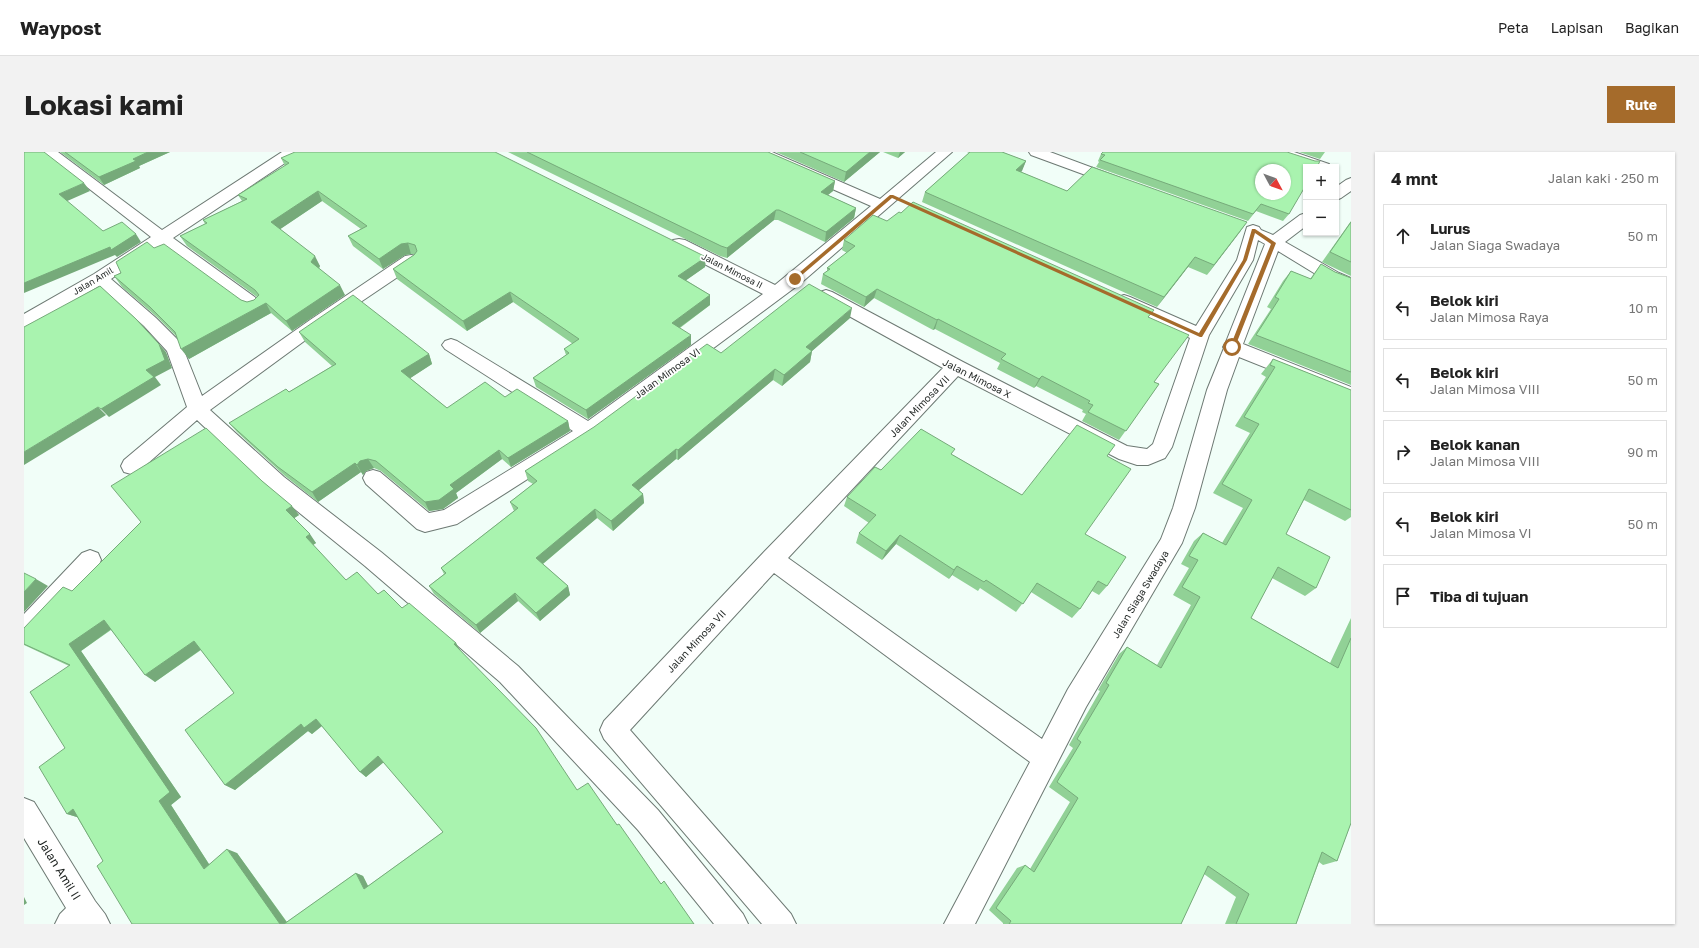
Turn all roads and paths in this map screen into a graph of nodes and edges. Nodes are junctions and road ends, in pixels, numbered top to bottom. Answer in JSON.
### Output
{"nodes":[{"id":1,"x":49,"y":152,"type":"edge"},
{"id":2,"x":292,"y":152,"type":"edge"},
{"id":3,"x":760,"y":152,"type":"edge"},
{"id":4,"x":945,"y":152,"type":"edge"},
{"id":5,"x":1036,"y":152,"type":"edge"},
{"id":6,"x":1280,"y":152,"type":"edge"},
{"id":7,"x":1315,"y":164,"type":"edge"},
{"id":8,"x":1351,"y":183,"type":"edge"},
{"id":9,"x":1126,"y":184,"type":"edge"},
{"id":10,"x":1339,"y":193,"type":"edge"},
{"id":11,"x":893,"y":201,"type":"junction"},
{"id":12,"x":1303,"y":220,"type":"edge"},
{"id":13,"x":161,"y":238,"type":"junction"},
{"id":14,"x":668,"y":239,"type":"edge"},
{"id":15,"x":1273,"y":243,"type":"junction"},
{"id":16,"x":411,"y":260,"type":"edge"},
{"id":17,"x":100,"y":278,"type":"junction"},
{"id":18,"x":795,"y":279,"type":"junction"},
{"id":19,"x":1351,"y":284,"type":"edge"},
{"id":20,"x":776,"y":293,"type":"junction"},
{"id":21,"x":1107,"y":293,"type":"edge"},
{"id":22,"x":254,"y":305,"type":"edge"},
{"id":23,"x":24,"y":322,"type":"edge"},
{"id":24,"x":1200,"y":335,"type":"junction"},
{"id":25,"x":451,"y":345,"type":"dead end"},
{"id":26,"x":1232,"y":347,"type":"junction"},
{"id":27,"x":956,"y":367,"type":"junction"},
{"id":28,"x":1351,"y":395,"type":"edge"},
{"id":29,"x":198,"y":410,"type":"junction"},
{"id":30,"x":588,"y":431,"type":"junction"},
{"id":31,"x":131,"y":466,"type":"dead end"},
{"id":32,"x":373,"y":478,"type":"dead end"},
{"id":33,"x":772,"y":559,"type":"junction"},
{"id":34,"x":90,"y":560,"type":"dead end"},
{"id":35,"x":24,"y":630,"type":"edge"},
{"id":36,"x":1046,"y":758,"type":"junction"},
{"id":37,"x":24,"y":812,"type":"edge"},
{"id":38,"x":83,"y":920,"type":"edge"},
{"id":39,"x":733,"y":924,"type":"edge"},
{"id":40,"x":781,"y":924,"type":"edge"},
{"id":41,"x":959,"y":924,"type":"edge"}],
"edges":[{"from":1,"to":13,"type":"street"},
{"from":2,"to":13,"type":"street","name":"Jalan Amil"},
{"from":3,"to":11,"type":"street"},
{"from":4,"to":11,"type":"street","name":"Jalan Mimosa VI"},
{"from":5,"to":9,"type":"street"},
{"from":6,"to":7,"type":"street"},
{"from":8,"to":10,"type":"street"},
{"from":11,"to":18,"type":"street","name":"Jalan Mimosa VI"},
{"from":12,"to":15,"type":"street"},
{"from":13,"to":17,"type":"street","name":"Jalan Amil"},
{"from":13,"to":22,"type":"street"},
{"from":14,"to":20,"type":"street","name":"Jalan Mimosa II"},
{"from":15,"to":19,"type":"street"},
{"from":15,"to":24,"type":"street"},
{"from":15,"to":26,"type":"street","name":"Jalan Siaga Swadaya"},
{"from":16,"to":29,"type":"street"},
{"from":17,"to":23,"type":"street","name":"Jalan Amil"},
{"from":17,"to":29,"type":"street"},
{"from":18,"to":20,"type":"street","name":"Jalan Mimosa VI"},
{"from":18,"to":27,"type":"street","name":"Jalan Mimosa X"},
{"from":20,"to":30,"type":"street","name":"Jalan Mimosa VI"},
{"from":21,"to":24,"type":"street"},
{"from":24,"to":27,"type":"street","name":"Jalan Mimosa X"},
{"from":25,"to":30,"type":"street"},
{"from":26,"to":28,"type":"street"},
{"from":26,"to":36,"type":"street","name":"Jalan Siaga Swadaya"},
{"from":27,"to":33,"type":"street","name":"Jalan Mimosa VII"},
{"from":29,"to":31,"type":"street"},
{"from":29,"to":39,"type":"street"},
{"from":30,"to":32,"type":"street","name":"Jalan Mimosa VI"},
{"from":33,"to":36,"type":"street"},
{"from":33,"to":40,"type":"street","name":"Jalan Mimosa VII"},
{"from":34,"to":35,"type":"street"},
{"from":36,"to":41,"type":"street","name":"Jalan Siaga Swadaya"},
{"from":37,"to":38,"type":"street","name":"Jalan Amil II"}]}
